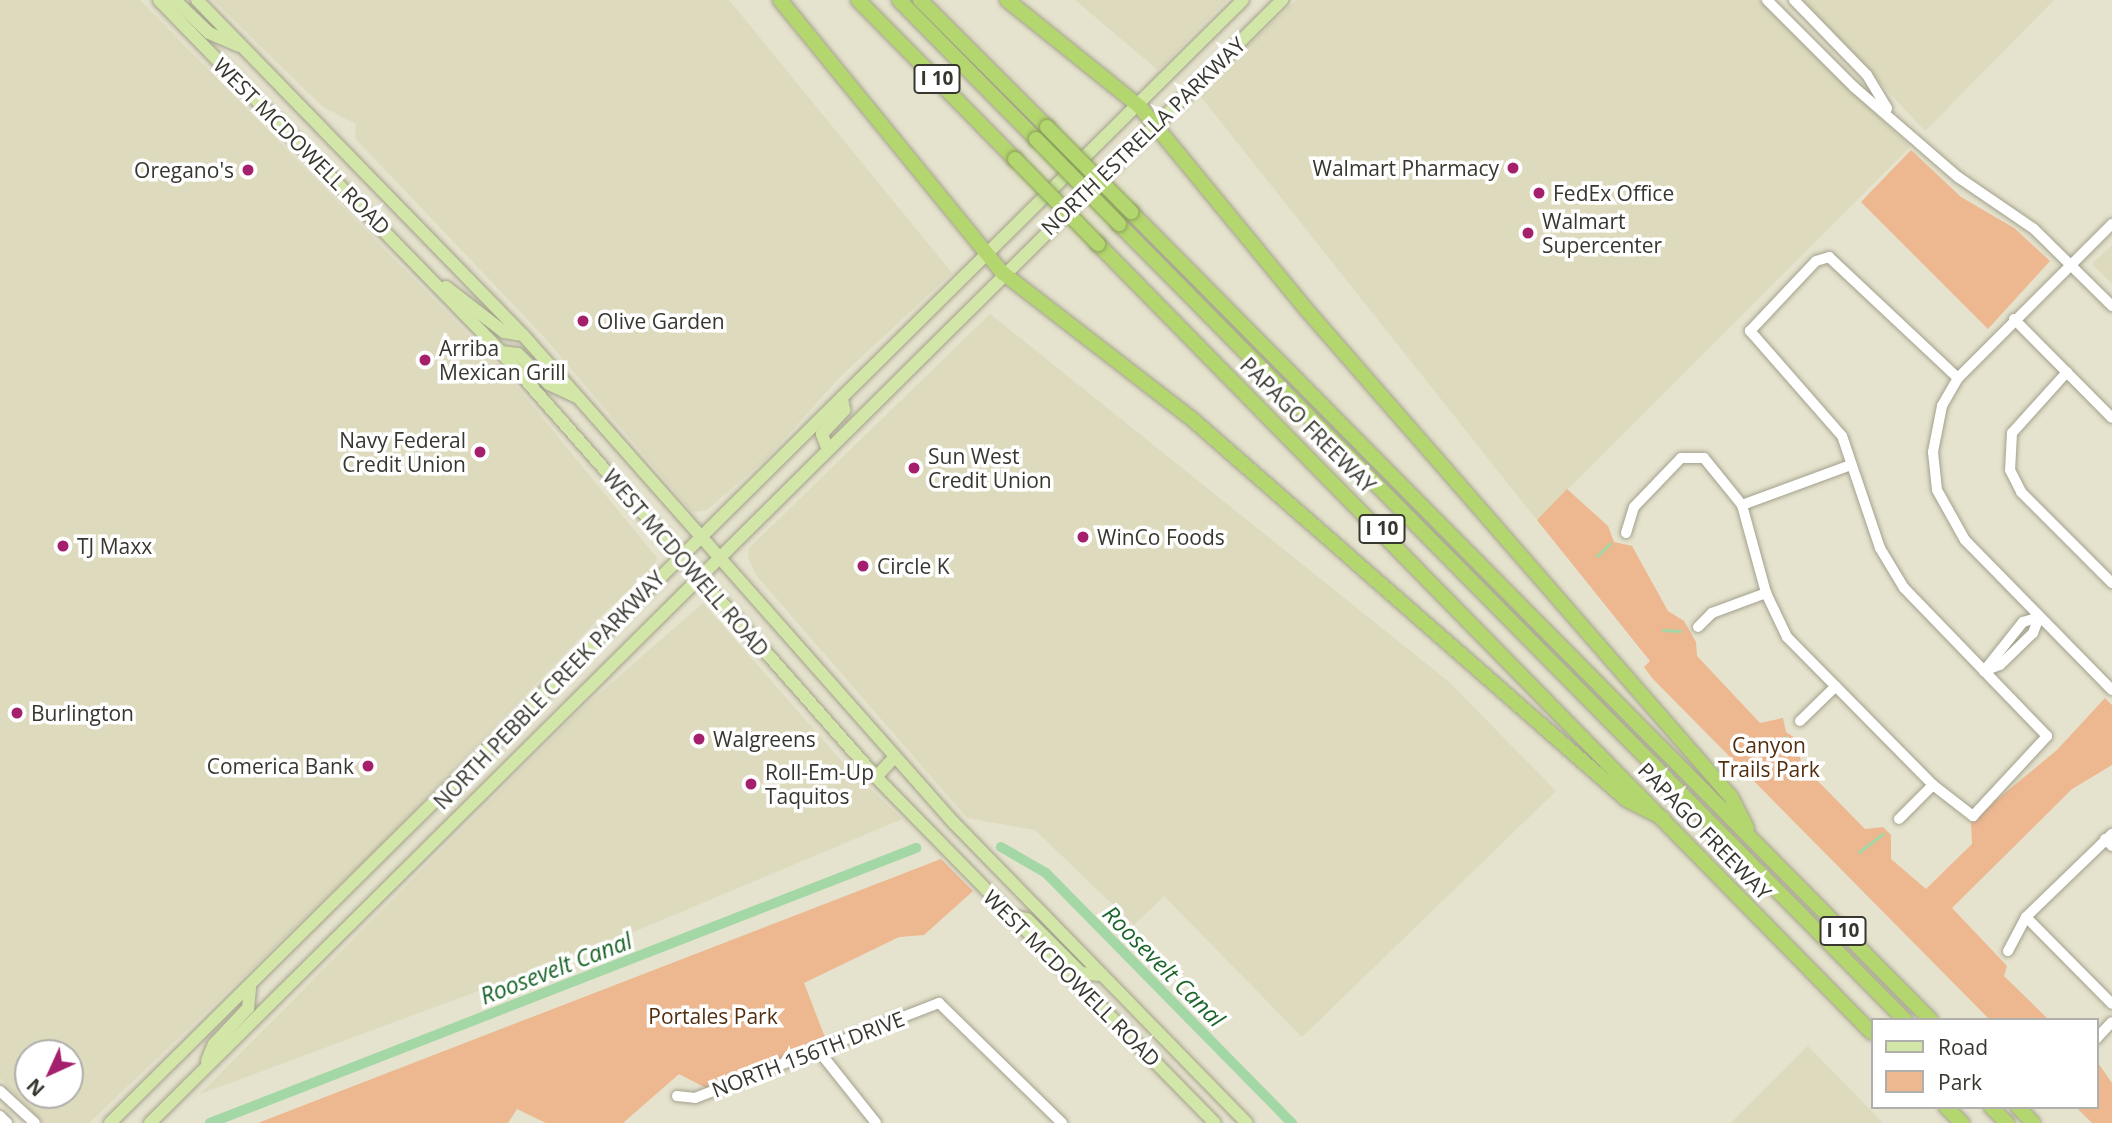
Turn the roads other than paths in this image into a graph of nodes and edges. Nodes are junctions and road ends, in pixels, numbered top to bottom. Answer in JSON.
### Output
{"nodes":[{"id":1,"x":197,"y":0,"type":"edge"},
{"id":2,"x":780,"y":0,"type":"edge"},
{"id":3,"x":858,"y":0,"type":"edge"},
{"id":4,"x":899,"y":0,"type":"edge"},
{"id":5,"x":920,"y":0,"type":"edge"},
{"id":6,"x":1007,"y":0,"type":"edge"},
{"id":7,"x":1243,"y":0,"type":"edge"},
{"id":8,"x":1282,"y":0,"type":"edge"},
{"id":9,"x":1767,"y":0,"type":"edge"},
{"id":10,"x":1794,"y":0,"type":"edge"},
{"id":11,"x":160,"y":2,"type":"edge"},
{"id":12,"x":246,"y":49,"type":"junction"},
{"id":13,"x":1140,"y":107,"type":"junction"},
{"id":14,"x":1890,"y":112,"type":"junction"},
{"id":15,"x":1154,"y":123,"type":"junction"},
{"id":16,"x":2112,"y":225,"type":"edge"},
{"id":17,"x":986,"y":256,"type":"junction"},
{"id":18,"x":2069,"y":264,"type":"junction"},
{"id":19,"x":1003,"y":273,"type":"junction"},
{"id":20,"x":433,"y":279,"type":"junction"},
{"id":21,"x":2112,"y":306,"type":"edge"},
{"id":22,"x":2014,"y":319,"type":"junction"},
{"id":23,"x":523,"y":335,"type":"junction"},
{"id":24,"x":500,"y":352,"type":"junction"},
{"id":25,"x":2067,"y":372,"type":"junction"},
{"id":26,"x":1958,"y":378,"type":"junction"},
{"id":27,"x":578,"y":397,"type":"junction"},
{"id":28,"x":842,"y":397,"type":"junction"},
{"id":29,"x":2112,"y":418,"type":"edge"},
{"id":30,"x":828,"y":450,"type":"junction"},
{"id":31,"x":1850,"y":465,"type":"junction"},
{"id":32,"x":1742,"y":505,"type":"junction"},
{"id":33,"x":1626,"y":533,"type":"dead end"},
{"id":34,"x":700,"y":538,"type":"junction"},
{"id":35,"x":680,"y":556,"type":"junction"},
{"id":36,"x":719,"y":559,"type":"junction"},
{"id":37,"x":700,"y":578,"type":"junction"},
{"id":38,"x":2112,"y":583,"type":"edge"},
{"id":39,"x":1766,"y":593,"type":"junction"},
{"id":40,"x":2039,"y":617,"type":"junction"},
{"id":41,"x":1698,"y":628,"type":"dead end"},
{"id":42,"x":1984,"y":671,"type":"junction"},
{"id":43,"x":1836,"y":686,"type":"junction"},
{"id":44,"x":2112,"y":690,"type":"edge"},
{"id":45,"x":1800,"y":721,"type":"dead end"},
{"id":46,"x":894,"y":758,"type":"junction"},
{"id":47,"x":876,"y":777,"type":"junction"},
{"id":48,"x":1933,"y":785,"type":"junction"},
{"id":49,"x":1663,"y":818,"type":"junction"},
{"id":50,"x":1899,"y":819,"type":"dead end"},
{"id":51,"x":2110,"y":840,"type":"edge"},
{"id":52,"x":1755,"y":842,"type":"junction"},
{"id":53,"x":1009,"y":915,"type":"junction"},
{"id":54,"x":2026,"y":917,"type":"junction"},
{"id":55,"x":2008,"y":951,"type":"dead end"},
{"id":56,"x":1101,"y":975,"type":"junction"},
{"id":57,"x":250,"y":988,"type":"junction"},
{"id":58,"x":2112,"y":1004,"type":"edge"},
{"id":59,"x":1903,"y":1018,"type":"edge"},
{"id":60,"x":1929,"y":1018,"type":"edge"},
{"id":61,"x":2112,"y":1022,"type":"edge"},
{"id":62,"x":1870,"y":1031,"type":"edge"},
{"id":63,"x":2098,"y":1037,"type":"edge"},
{"id":64,"x":818,"y":1050,"type":"junction"},
{"id":65,"x":205,"y":1068,"type":"junction"},
{"id":66,"x":0,"y":1091,"type":"edge"},
{"id":67,"x":677,"y":1096,"type":"dead end"},
{"id":68,"x":1948,"y":1109,"type":"edge"},
{"id":69,"x":1993,"y":1109,"type":"edge"},
{"id":70,"x":2020,"y":1109,"type":"edge"},
{"id":71,"x":0,"y":1116,"type":"edge"},
{"id":72,"x":7,"y":1123,"type":"edge"},
{"id":73,"x":35,"y":1123,"type":"edge"},
{"id":74,"x":110,"y":1123,"type":"edge"},
{"id":75,"x":150,"y":1123,"type":"edge"},
{"id":76,"x":876,"y":1123,"type":"edge"},
{"id":77,"x":1062,"y":1123,"type":"edge"},
{"id":78,"x":1215,"y":1123,"type":"edge"},
{"id":79,"x":1247,"y":1123,"type":"edge"},
{"id":80,"x":1962,"y":1123,"type":"edge"},
{"id":81,"x":2007,"y":1123,"type":"edge"},
{"id":82,"x":2033,"y":1123,"type":"edge"}],
"edges":[{"from":1,"to":12,"type":"main road","name":"WEST MCDOWELL ROAD"},
{"from":2,"to":17,"type":"highway"},
{"from":3,"to":49,"type":"highway","name":"PAPAGO FREEWAY","number":"I 10","bridge":true},
{"from":4,"to":59,"type":"highway","bridge":true},
{"from":5,"to":52,"type":"highway","name":"PAPAGO FREEWAY","number":"I 10","bridge":true},
{"from":6,"to":13,"type":"highway"},
{"from":7,"to":13,"type":"main road","name":"NORTH ESTRELLA PARKWAY"},
{"from":8,"to":15,"type":"main road","name":"NORTH ESTRELLA PARKWAY"},
{"from":9,"to":14,"type":"street"},
{"from":10,"to":14,"type":"street"},
{"from":11,"to":12,"type":"main road"},
{"from":11,"to":20,"type":"main road","name":"WEST MCDOWELL ROAD"},
{"from":12,"to":23,"type":"main road","name":"WEST MCDOWELL ROAD"},
{"from":13,"to":15,"type":"highway"},
{"from":13,"to":17,"type":"main road","name":"NORTH ESTRELLA PARKWAY"},
{"from":14,"to":18,"type":"street"},
{"from":15,"to":19,"type":"main road","name":"NORTH ESTRELLA PARKWAY"},
{"from":15,"to":52,"type":"highway"},
{"from":16,"to":18,"type":"street"},
{"from":17,"to":19,"type":"highway"},
{"from":17,"to":28,"type":"main road","name":"NORTH PEBBLE CREEK PARKWAY"},
{"from":18,"to":21,"type":"street"},
{"from":18,"to":22,"type":"street"},
{"from":19,"to":30,"type":"main road","name":"NORTH PEBBLE CREEK PARKWAY"},
{"from":19,"to":49,"type":"highway"},
{"from":20,"to":23,"type":"main road"},
{"from":20,"to":24,"type":"main road","name":"WEST MCDOWELL ROAD"},
{"from":22,"to":25,"type":"street"},
{"from":22,"to":26,"type":"street"},
{"from":23,"to":27,"type":"main road","name":"WEST MCDOWELL ROAD"},
{"from":24,"to":27,"type":"main road"},
{"from":24,"to":35,"type":"main road","name":"WEST MCDOWELL ROAD"},
{"from":25,"to":29,"type":"street"},
{"from":25,"to":38,"type":"street"},
{"from":26,"to":31,"type":"street"},
{"from":26,"to":40,"type":"street"},
{"from":27,"to":34,"type":"main road","name":"WEST MCDOWELL ROAD"},
{"from":28,"to":30,"type":"main road"},
{"from":28,"to":34,"type":"main road","name":"NORTH PEBBLE CREEK PARKWAY"},
{"from":30,"to":36,"type":"main road","name":"NORTH PEBBLE CREEK PARKWAY"},
{"from":31,"to":32,"type":"street"},
{"from":31,"to":42,"type":"street"},
{"from":32,"to":33,"type":"street"},
{"from":32,"to":39,"type":"street"},
{"from":34,"to":35,"type":"main road","name":"NORTH PEBBLE CREEK PARKWAY"},
{"from":34,"to":36,"type":"main road","name":"WEST MCDOWELL ROAD"},
{"from":35,"to":37,"type":"main road","name":"WEST MCDOWELL ROAD"},
{"from":35,"to":57,"type":"main road","name":"NORTH PEBBLE CREEK PARKWAY"},
{"from":36,"to":37,"type":"main road","name":"NORTH PEBBLE CREEK PARKWAY"},
{"from":36,"to":46,"type":"main road","name":"WEST MCDOWELL ROAD"},
{"from":37,"to":47,"type":"main road","name":"WEST MCDOWELL ROAD"},
{"from":37,"to":65,"type":"main road","name":"NORTH PEBBLE CREEK PARKWAY"},
{"from":39,"to":41,"type":"street"},
{"from":39,"to":43,"type":"street"},
{"from":40,"to":42,"type":"street"},
{"from":40,"to":44,"type":"street"},
{"from":42,"to":48,"type":"street"},
{"from":43,"to":45,"type":"street"},
{"from":43,"to":48,"type":"street"},
{"from":46,"to":47,"type":"main road"},
{"from":46,"to":56,"type":"main road","name":"WEST MCDOWELL ROAD"},
{"from":47,"to":53,"type":"main road","name":"WEST MCDOWELL ROAD"},
{"from":48,"to":50,"type":"street"},
{"from":49,"to":62,"type":"highway","name":"PAPAGO FREEWAY","number":"I 10"},
{"from":51,"to":54,"type":"street"},
{"from":52,"to":60,"type":"highway","name":"PAPAGO FREEWAY","number":"I 10"},
{"from":53,"to":56,"type":"main road"},
{"from":53,"to":78,"type":"main road","name":"WEST MCDOWELL ROAD"},
{"from":54,"to":55,"type":"street"},
{"from":54,"to":58,"type":"street"},
{"from":56,"to":79,"type":"main road","name":"WEST MCDOWELL ROAD"},
{"from":57,"to":65,"type":"main road"},
{"from":57,"to":74,"type":"main road","name":"NORTH PEBBLE CREEK PARKWAY"},
{"from":61,"to":63,"type":"street"},
{"from":64,"to":67,"type":"street","name":"NORTH 156TH DRIVE"},
{"from":64,"to":76,"type":"street"},
{"from":64,"to":77,"type":"street","name":"NORTH 156TH DRIVE"},
{"from":65,"to":75,"type":"main road","name":"NORTH PEBBLE CREEK PARKWAY"},
{"from":66,"to":73,"type":"street"},
{"from":68,"to":80,"type":"highway"},
{"from":69,"to":81,"type":"highway"},
{"from":70,"to":82,"type":"highway"},
{"from":71,"to":72,"type":"street"}]}
